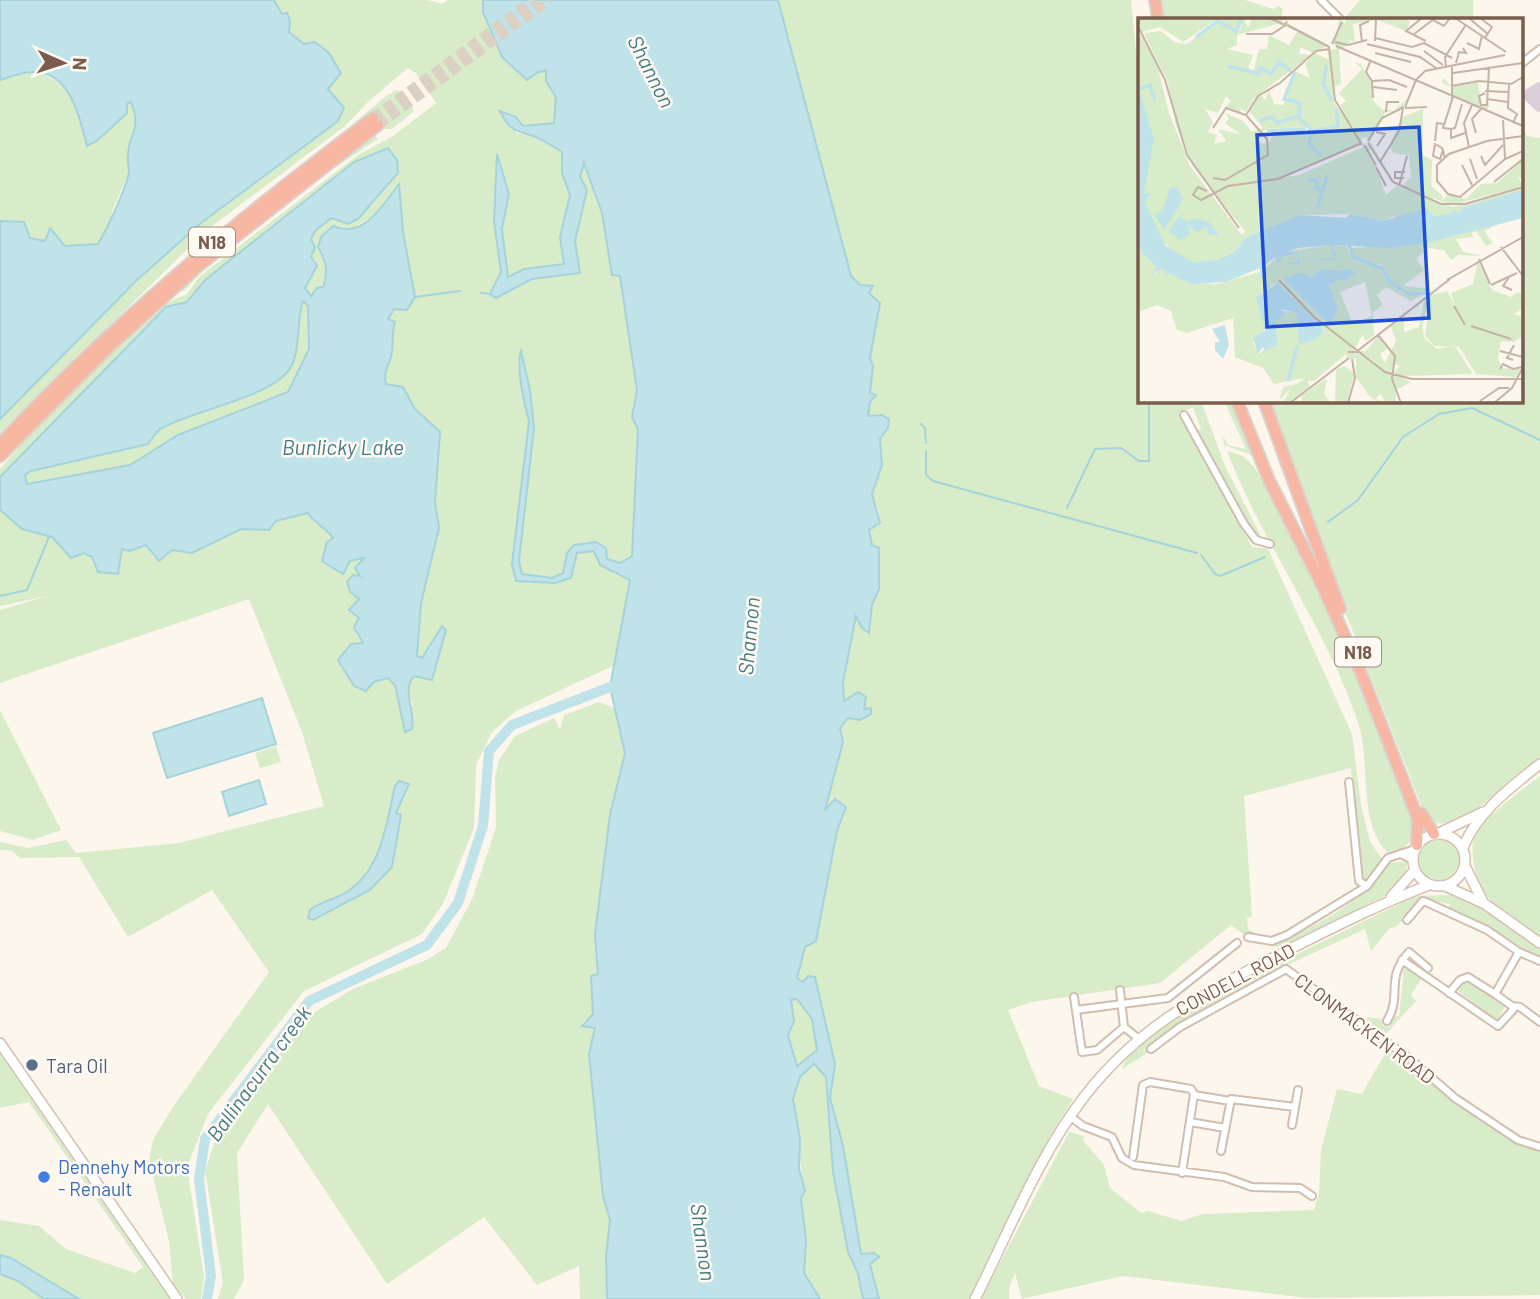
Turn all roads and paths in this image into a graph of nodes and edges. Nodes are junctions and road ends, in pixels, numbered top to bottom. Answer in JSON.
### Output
{"nodes":[{"id":1,"x":1153,"y":0,"type":"edge"},
{"id":2,"x":1321,"y":0,"type":"edge"},
{"id":3,"x":1156,"y":18,"type":"edge"},
{"id":4,"x":1339,"y":18,"type":"edge"},
{"id":5,"x":1540,"y":48,"type":"edge"},
{"id":6,"x":1522,"y":63,"type":"edge"},
{"id":7,"x":61,"y":379,"type":"junction"},
{"id":8,"x":1237,"y":402,"type":"edge"},
{"id":9,"x":1264,"y":402,"type":"edge"},
{"id":10,"x":1184,"y":415,"type":"dead end"},
{"id":11,"x":0,"y":438,"type":"edge"},
{"id":12,"x":0,"y":444,"type":"edge"},
{"id":13,"x":0,"y":458,"type":"edge"},
{"id":14,"x":1270,"y":544,"type":"dead end"},
{"id":15,"x":1540,"y":764,"type":"edge"},
{"id":16,"x":1349,"y":782,"type":"dead end"},
{"id":17,"x":1489,"y":808,"type":"junction"},
{"id":18,"x":1436,"y":834,"type":"junction"},
{"id":19,"x":1416,"y":847,"type":"junction"},
{"id":20,"x":1463,"y":848,"type":"junction"},
{"id":21,"x":1401,"y":854,"type":"junction"},
{"id":22,"x":1414,"y":865,"type":"junction"},
{"id":23,"x":1465,"y":866,"type":"junction"},
{"id":24,"x":1429,"y":885,"type":"junction"},
{"id":25,"x":1445,"y":886,"type":"junction"},
{"id":26,"x":1367,"y":887,"type":"junction"},
{"id":27,"x":1387,"y":900,"type":"junction"},
{"id":28,"x":1485,"y":904,"type":"junction"},
{"id":29,"x":1407,"y":920,"type":"dead end"},
{"id":30,"x":1248,"y":937,"type":"dead end"},
{"id":31,"x":1237,"y":943,"type":"dead end"},
{"id":32,"x":1540,"y":943,"type":"edge"},
{"id":33,"x":1519,"y":952,"type":"junction"},
{"id":34,"x":1402,"y":960,"type":"junction"},
{"id":35,"x":1540,"y":961,"type":"edge"},
{"id":36,"x":1428,"y":968,"type":"dead end"},
{"id":37,"x":1121,"y":990,"type":"dead end"},
{"id":38,"x":1449,"y":993,"type":"junction"},
{"id":39,"x":1495,"y":994,"type":"junction"},
{"id":40,"x":1074,"y":997,"type":"dead end"},
{"id":41,"x":1122,"y":1004,"type":"junction"},
{"id":42,"x":1512,"y":1006,"type":"junction"},
{"id":43,"x":1076,"y":1010,"type":"junction"},
{"id":44,"x":1387,"y":1021,"type":"dead end"},
{"id":45,"x":1540,"y":1022,"type":"edge"},
{"id":46,"x":1124,"y":1027,"type":"junction"},
{"id":47,"x":1139,"y":1039,"type":"junction"},
{"id":48,"x":0,"y":1043,"type":"edge"},
{"id":49,"x":1151,"y":1049,"type":"dead end"},
{"id":50,"x":1298,"y":1090,"type":"dead end"},
{"id":51,"x":1194,"y":1095,"type":"junction"},
{"id":52,"x":1230,"y":1101,"type":"junction"},
{"id":53,"x":1295,"y":1107,"type":"junction"},
{"id":54,"x":1070,"y":1117,"type":"junction"},
{"id":55,"x":1189,"y":1122,"type":"junction"},
{"id":56,"x":1292,"y":1125,"type":"dead end"},
{"id":57,"x":1225,"y":1128,"type":"junction"},
{"id":58,"x":1124,"y":1144,"type":"dead end"},
{"id":59,"x":1134,"y":1145,"type":"junction"},
{"id":60,"x":1540,"y":1147,"type":"edge"},
{"id":61,"x":1221,"y":1151,"type":"dead end"},
{"id":62,"x":1133,"y":1157,"type":"dead end"},
{"id":63,"x":1182,"y":1173,"type":"junction"},
{"id":64,"x":1312,"y":1196,"type":"dead end"},
{"id":65,"x":177,"y":1299,"type":"edge"},
{"id":66,"x":975,"y":1299,"type":"edge"}],
"edges":[{"from":1,"to":3,"type":"highway"},
{"from":2,"to":4,"type":"street"},
{"from":5,"to":6,"type":"street"},
{"from":7,"to":11,"type":"highway","number":"N18"},
{"from":7,"to":12,"type":"highway","number":"N18"},
{"from":7,"to":13,"type":"highway","number":"N18"},
{"from":8,"to":19,"type":"highway","number":"N18"},
{"from":9,"to":18,"type":"highway","number":"N18"},
{"from":10,"to":14,"type":"street"},
{"from":15,"to":17,"type":"main road"},
{"from":16,"to":26,"type":"street"},
{"from":17,"to":18,"type":"main road"},
{"from":17,"to":20,"type":"main road"},
{"from":18,"to":19,"type":"main road"},
{"from":18,"to":20,"type":"main road"},
{"from":19,"to":21,"type":"street"},
{"from":19,"to":22,"type":"main road"},
{"from":20,"to":23,"type":"main road"},
{"from":21,"to":22,"type":"street"},
{"from":21,"to":26,"type":"street"},
{"from":22,"to":24,"type":"main road"},
{"from":22,"to":27,"type":"main road"},
{"from":23,"to":25,"type":"main road"},
{"from":23,"to":28,"type":"main road"},
{"from":24,"to":25,"type":"main road"},
{"from":24,"to":27,"type":"main road"},
{"from":25,"to":28,"type":"main road"},
{"from":26,"to":30,"type":"street"},
{"from":27,"to":47,"type":"main road","name":"CONDELL ROAD"},
{"from":28,"to":32,"type":"main road"},
{"from":29,"to":33,"type":"street"},
{"from":31,"to":41,"type":"street"},
{"from":33,"to":35,"type":"street"},
{"from":33,"to":39,"type":"street"},
{"from":34,"to":36,"type":"street"},
{"from":34,"to":38,"type":"street"},
{"from":34,"to":44,"type":"street"},
{"from":37,"to":41,"type":"street"},
{"from":38,"to":39,"type":"street"},
{"from":38,"to":42,"type":"street"},
{"from":39,"to":42,"type":"street"},
{"from":40,"to":43,"type":"street"},
{"from":41,"to":43,"type":"street"},
{"from":41,"to":46,"type":"street"},
{"from":42,"to":45,"type":"street"},
{"from":43,"to":46,"type":"street"},
{"from":46,"to":47,"type":"street"},
{"from":47,"to":54,"type":"main road","name":"CONDELL ROAD"},
{"from":48,"to":65,"type":"main road"},
{"from":49,"to":60,"type":"street","name":"CLONMACKEN ROAD"},
{"from":50,"to":53,"type":"street"},
{"from":51,"to":52,"type":"street"},
{"from":51,"to":55,"type":"street"},
{"from":51,"to":59,"type":"street"},
{"from":52,"to":53,"type":"street"},
{"from":52,"to":57,"type":"street"},
{"from":53,"to":56,"type":"street"},
{"from":54,"to":63,"type":"street"},
{"from":54,"to":66,"type":"main road","name":"CONDELL ROAD"},
{"from":55,"to":57,"type":"street"},
{"from":55,"to":63,"type":"street"},
{"from":57,"to":61,"type":"street"},
{"from":58,"to":59,"type":"street"},
{"from":59,"to":62,"type":"street"},
{"from":63,"to":64,"type":"street"}]}
